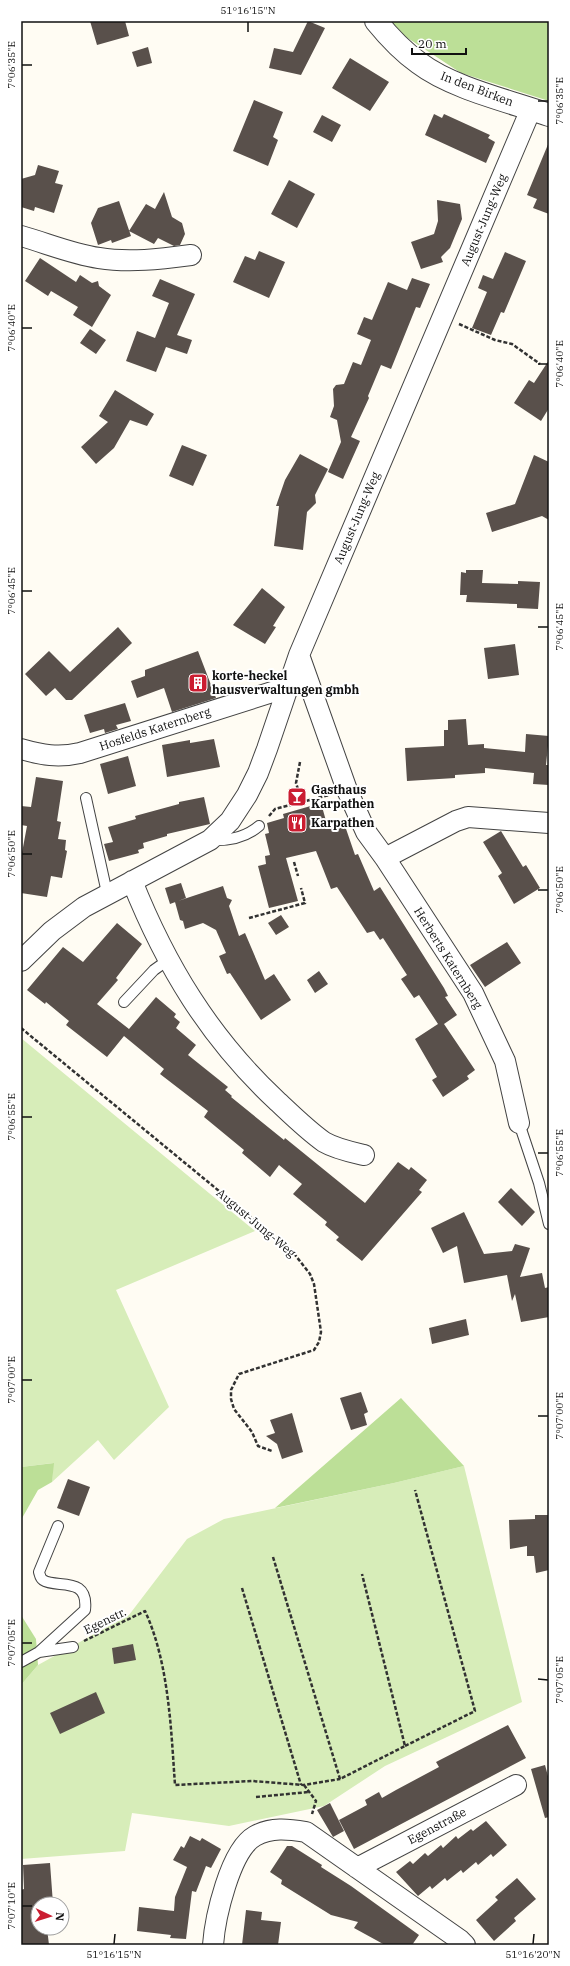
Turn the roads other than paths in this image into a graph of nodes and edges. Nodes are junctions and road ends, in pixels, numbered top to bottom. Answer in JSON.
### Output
{"nodes":[{"id":1,"x":376,"y":21,"type":"edge"},
{"id":2,"x":540,"y":112,"type":"edge"},
{"id":3,"x":21,"y":236,"type":"edge"},
{"id":4,"x":191,"y":255,"type":"dead end"},
{"id":5,"x":299,"y":655,"type":"junction"},
{"id":6,"x":288,"y":687,"type":"junction"},
{"id":7,"x":21,"y":749,"type":"edge"},
{"id":8,"x":86,"y":798,"type":"dead end"},
{"id":9,"x":549,"y":823,"type":"edge"},
{"id":10,"x":259,"y":826,"type":"dead end"},
{"id":11,"x":210,"y":840,"type":"junction"},
{"id":12,"x":385,"y":858,"type":"junction"},
{"id":13,"x":132,"y":881,"type":"junction"},
{"id":14,"x":107,"y":893,"type":"junction"},
{"id":15,"x":168,"y":960,"type":"junction"},
{"id":16,"x":21,"y":961,"type":"edge"},
{"id":17,"x":124,"y":1002,"type":"dead end"},
{"id":18,"x":519,"y":1123,"type":"joint"},
{"id":19,"x":364,"y":1154,"type":"dead end"},
{"id":20,"x":549,"y":1224,"type":"edge"},
{"id":21,"x":58,"y":1526,"type":"dead end"},
{"id":22,"x":73,"y":1647,"type":"road end"},
{"id":23,"x":39,"y":1652,"type":"junction"},
{"id":24,"x":21,"y":1662,"type":"edge"},
{"id":25,"x":516,"y":1785,"type":"dead end"},
{"id":26,"x":357,"y":1868,"type":"junction"},
{"id":27,"x":212,"y":1945,"type":"edge"},
{"id":28,"x":465,"y":1945,"type":"edge"}],
"edges":[{"from":1,"to":2,"type":"street","name":"In den Birken"},
{"from":2,"to":5,"type":"street","name":"August-Jung-Weg"},
{"from":3,"to":4,"type":"street"},
{"from":5,"to":6,"type":"street","name":"August-Jung-Weg"},
{"from":5,"to":12,"type":"street","name":"Herberts Katernberg"},
{"from":6,"to":7,"type":"street","name":"Hosfelds Katernberg"},
{"from":6,"to":11,"type":"street","name":"August-Jung-Weg"},
{"from":8,"to":14,"type":"lane"},
{"from":9,"to":12,"type":"street"},
{"from":10,"to":11,"type":"lane"},
{"from":11,"to":13,"type":"street","name":"August-Jung-Weg"},
{"from":12,"to":18,"type":"street","name":"Herberts Katernberg"},
{"from":13,"to":14,"type":"street","name":"August-Jung-Weg"},
{"from":13,"to":15,"type":"street"},
{"from":14,"to":16,"type":"street","name":"August-Jung-Weg"},
{"from":15,"to":17,"type":"lane"},
{"from":15,"to":19,"type":"street"},
{"from":18,"to":20,"type":"lane","name":"Herberts Katernberg"},
{"from":21,"to":23,"type":"lane"},
{"from":22,"to":23,"type":"lane"},
{"from":23,"to":24,"type":"lane"},
{"from":25,"to":26,"type":"street","name":"Egenstraße"},
{"from":26,"to":27,"type":"street"},
{"from":26,"to":28,"type":"street"}]}
